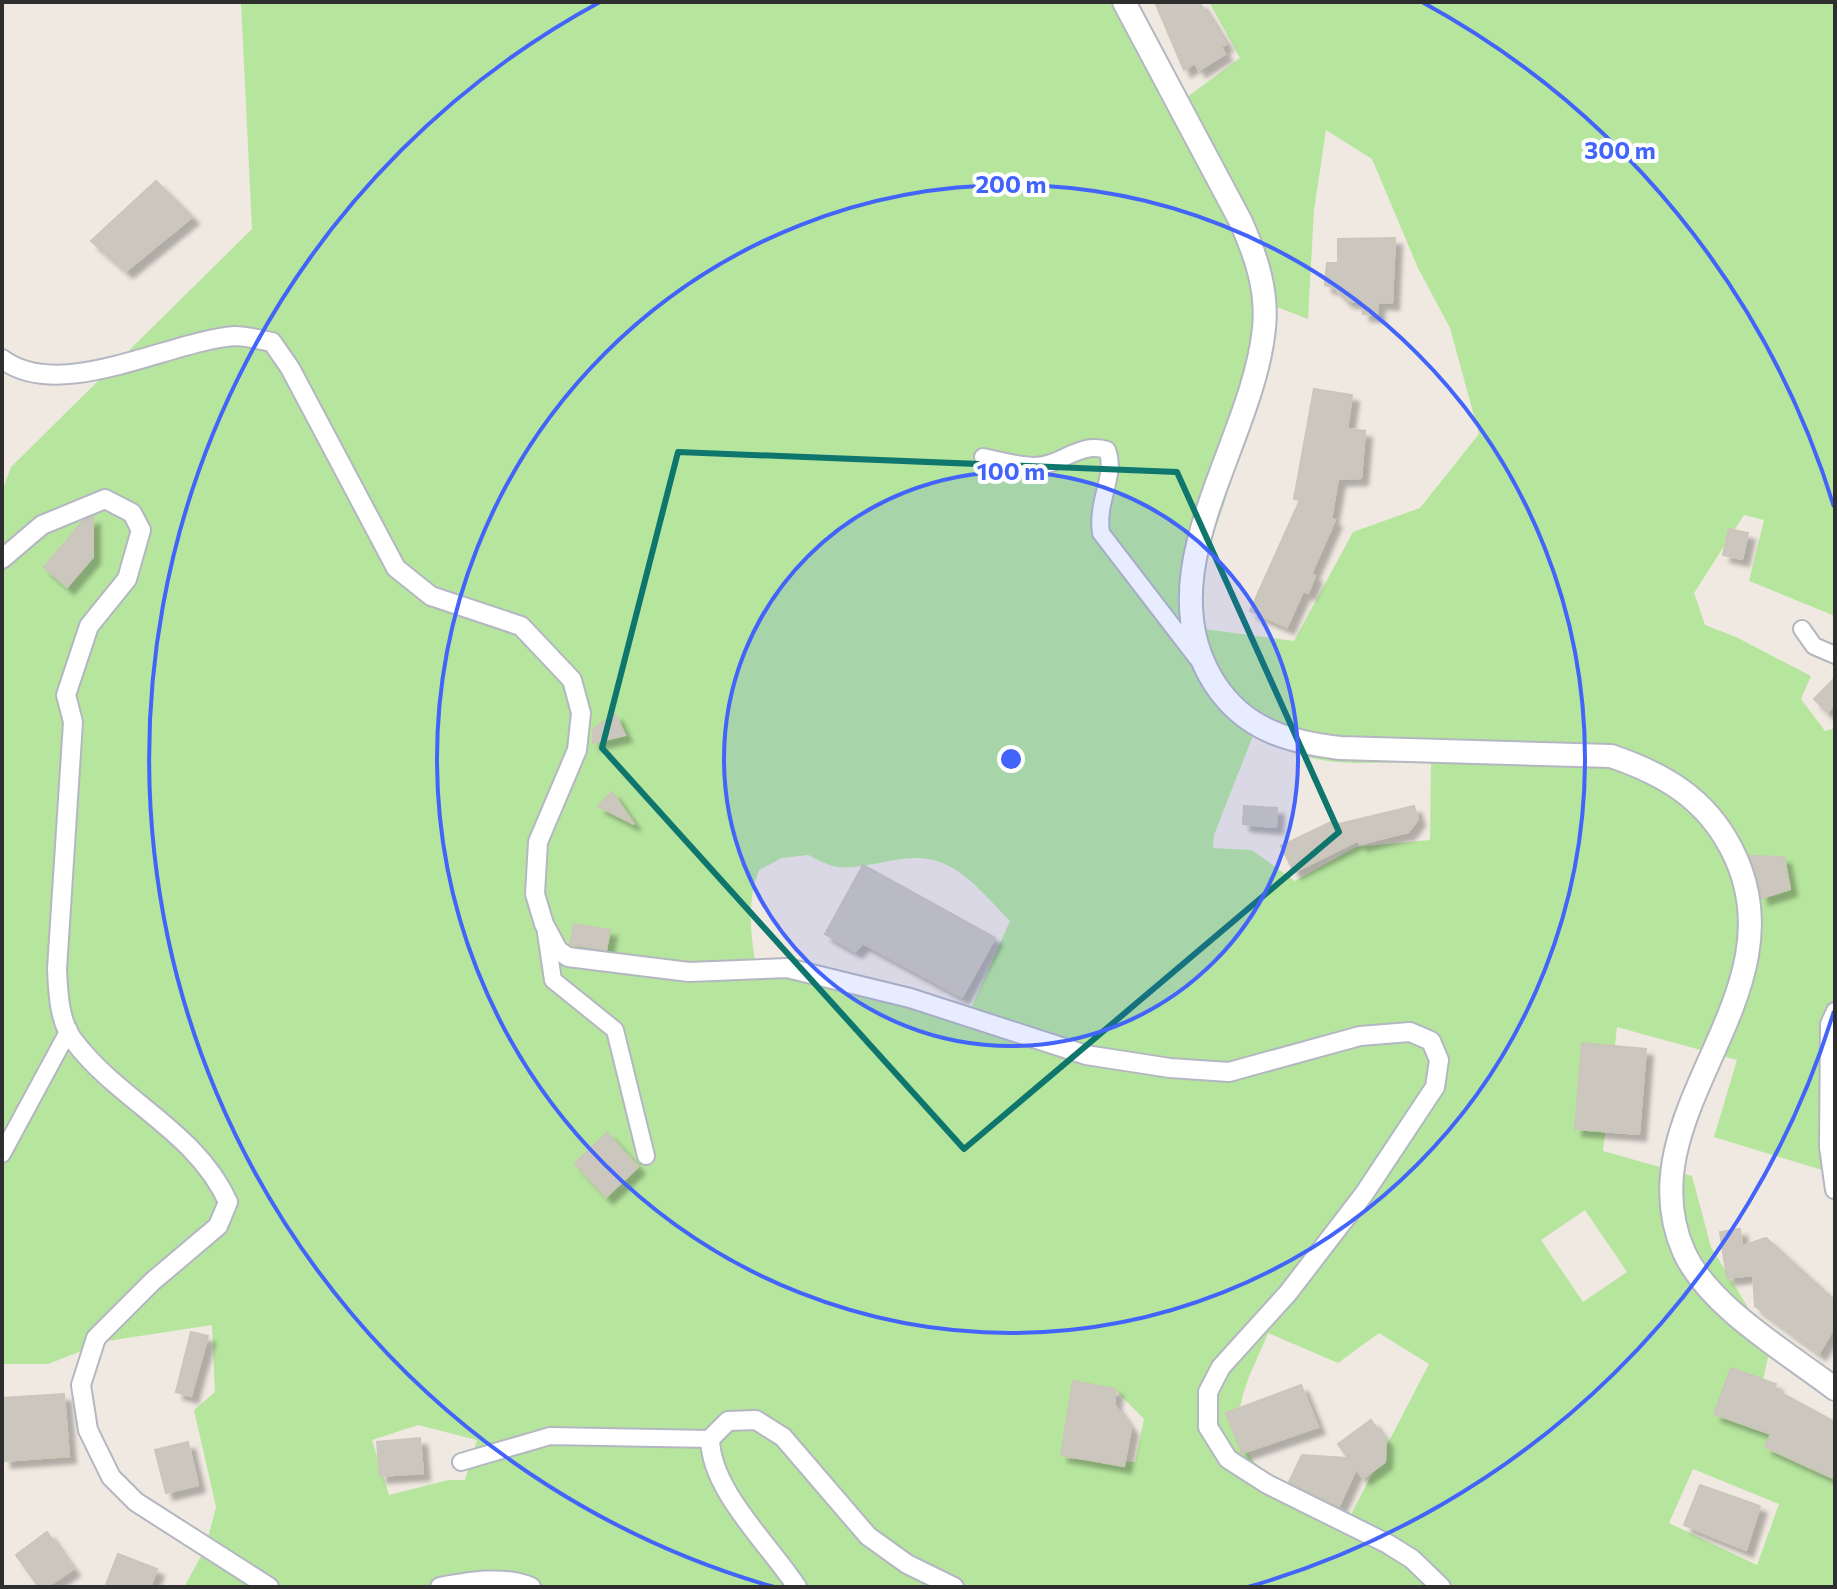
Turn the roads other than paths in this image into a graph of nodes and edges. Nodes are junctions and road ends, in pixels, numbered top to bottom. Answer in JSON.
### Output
{"nodes":[{"id":1,"x":1124,"y":2,"type":"edge"},
{"id":2,"x":2,"y":359,"type":"edge"},
{"id":3,"x":983,"y":457,"type":"dead end"},
{"id":4,"x":2,"y":559,"type":"edge"},
{"id":5,"x":1802,"y":629,"type":"dead end"},
{"id":6,"x":1835,"y":655,"type":"edge"},
{"id":7,"x":1201,"y":662,"type":"junction"},
{"id":8,"x":544,"y":924,"type":"junction"},
{"id":9,"x":1835,"y":1011,"type":"edge"},
{"id":10,"x":69,"y":1030,"type":"junction"},
{"id":11,"x":2,"y":1154,"type":"edge"},
{"id":12,"x":646,"y":1156,"type":"dead end"},
{"id":13,"x":1835,"y":1190,"type":"edge"},
{"id":14,"x":1835,"y":1389,"type":"edge"},
{"id":15,"x":710,"y":1439,"type":"junction"},
{"id":16,"x":461,"y":1462,"type":"dead end"},
{"id":17,"x":269,"y":1587,"type":"edge"},
{"id":18,"x":440,"y":1587,"type":"edge"},
{"id":19,"x":531,"y":1587,"type":"edge"},
{"id":20,"x":797,"y":1587,"type":"edge"},
{"id":21,"x":954,"y":1587,"type":"edge"},
{"id":22,"x":1441,"y":1587,"type":"edge"}],
"edges":[{"from":1,"to":7,"type":"main road"},
{"from":2,"to":8,"type":"street"},
{"from":3,"to":7,"type":"street"},
{"from":4,"to":10,"type":"street"},
{"from":5,"to":6,"type":"street"},
{"from":7,"to":14,"type":"main road"},
{"from":8,"to":12,"type":"street"},
{"from":8,"to":22,"type":"street"},
{"from":9,"to":13,"type":"street"},
{"from":10,"to":11,"type":"street"},
{"from":10,"to":17,"type":"street"},
{"from":15,"to":16,"type":"street"},
{"from":15,"to":20,"type":"street"},
{"from":15,"to":21,"type":"street"},
{"from":18,"to":19,"type":"street"}]}
